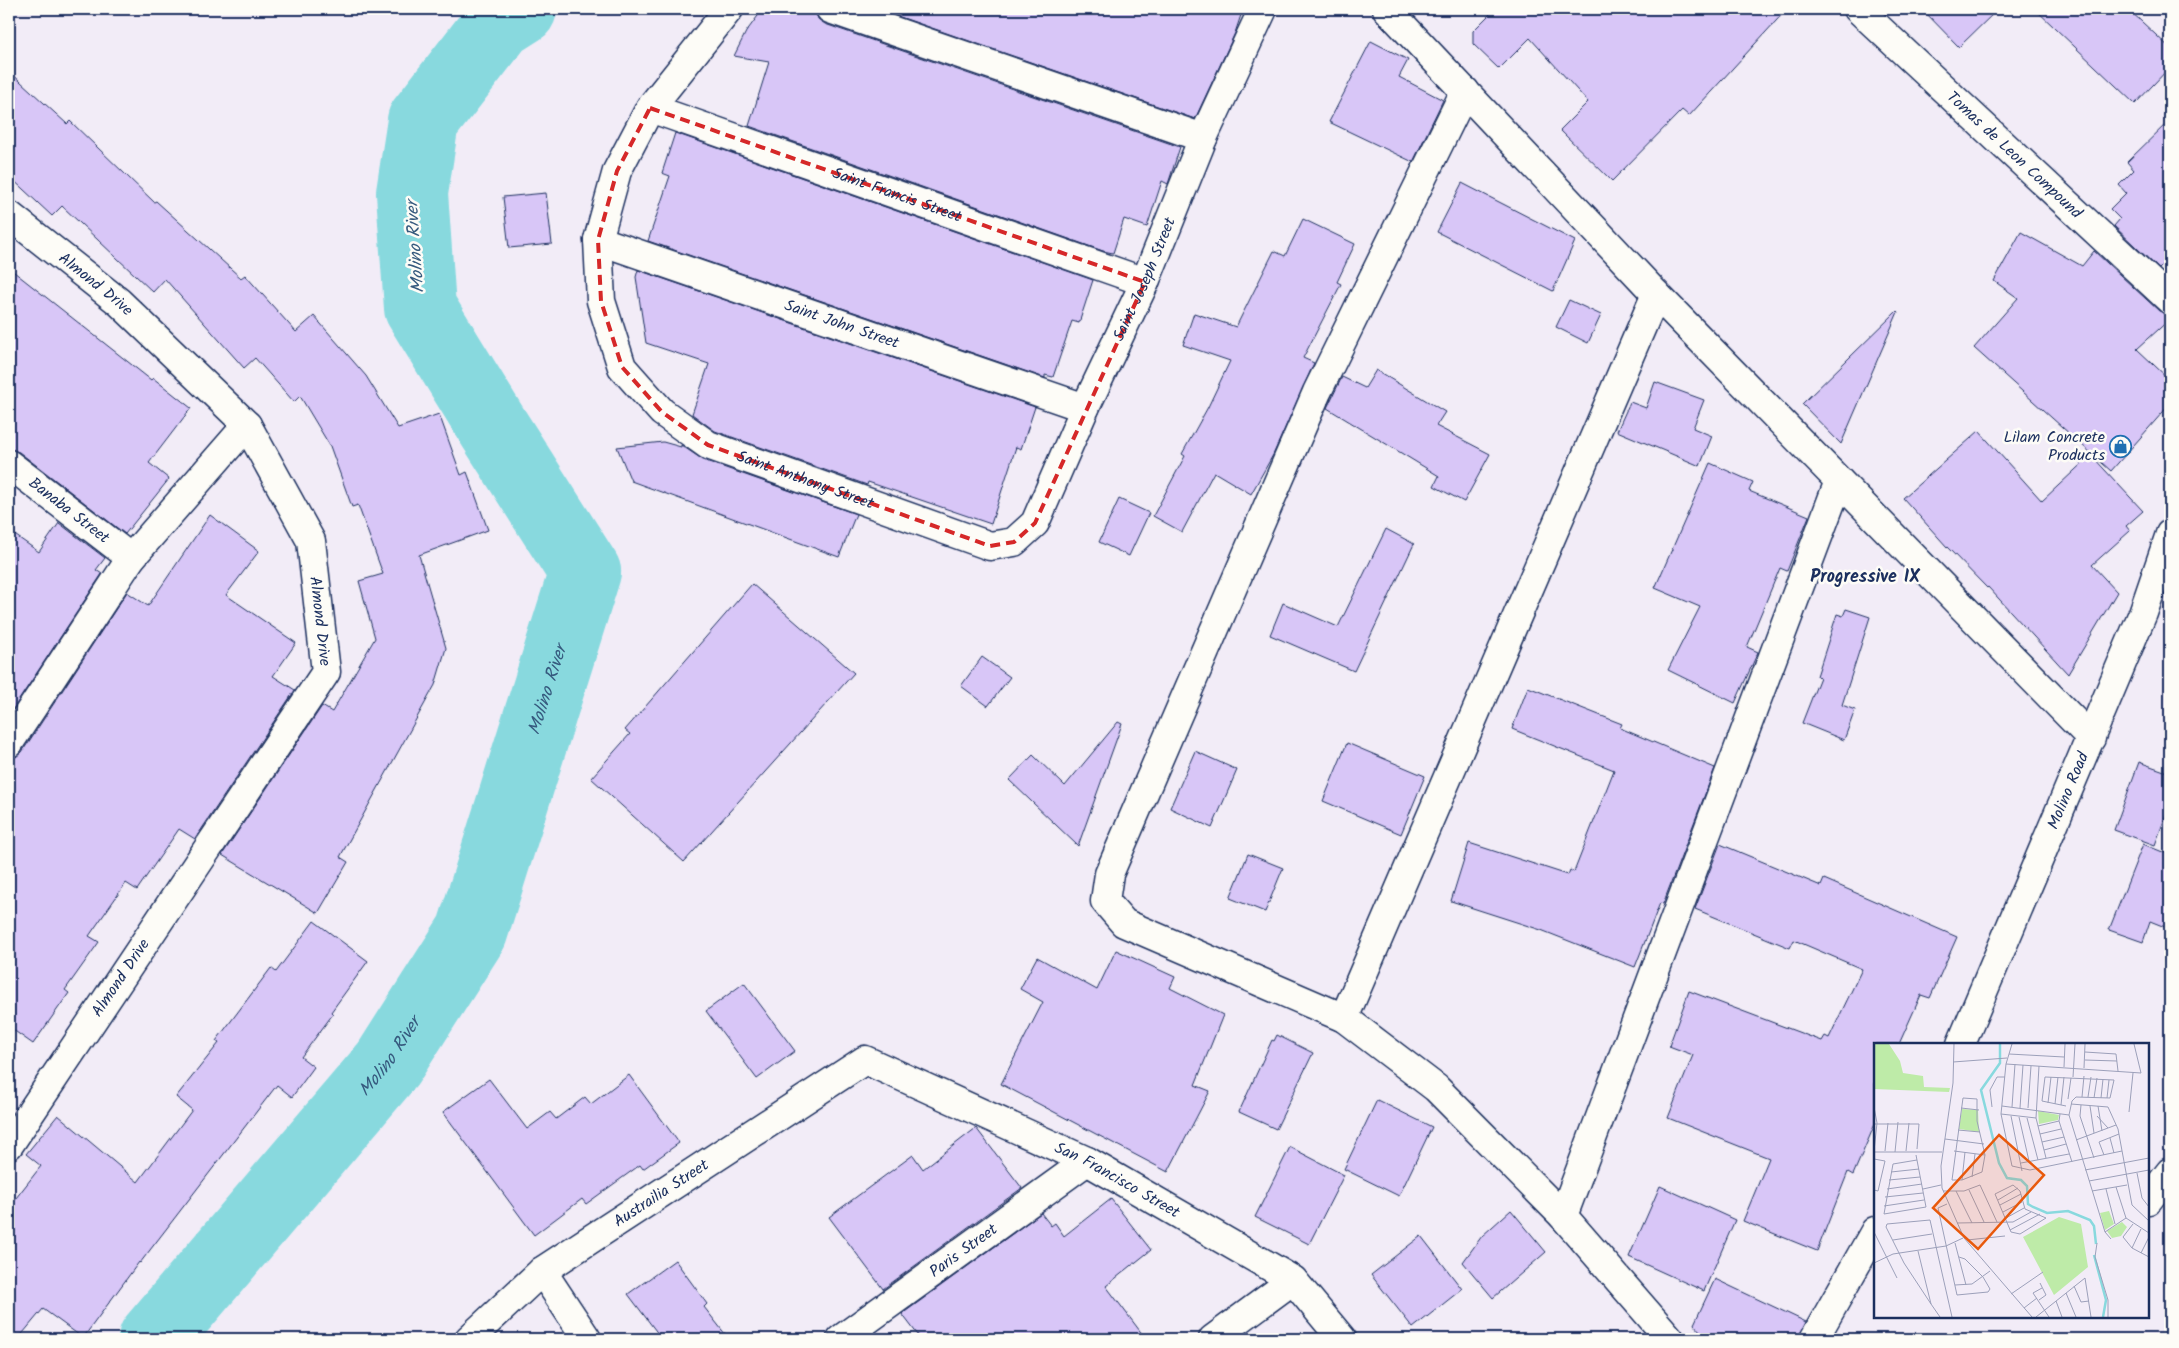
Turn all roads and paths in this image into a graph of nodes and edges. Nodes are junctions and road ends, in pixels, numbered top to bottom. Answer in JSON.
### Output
{"nodes":[{"id":1,"x":729,"y":9,"type":"edge"},
{"id":2,"x":830,"y":9,"type":"edge"},
{"id":3,"x":1263,"y":9,"type":"edge"},
{"id":4,"x":1387,"y":9,"type":"edge"},
{"id":5,"x":1858,"y":9,"type":"edge"},
{"id":6,"x":1465,"y":91,"type":"junction"},
{"id":7,"x":650,"y":108,"type":"junction"},
{"id":8,"x":1203,"y":138,"type":"junction"},
{"id":9,"x":9,"y":215,"type":"edge"},
{"id":10,"x":598,"y":240,"type":"junction"},
{"id":11,"x":1145,"y":282,"type":"junction"},
{"id":12,"x":1656,"y":294,"type":"junction"},
{"id":13,"x":2170,"y":300,"type":"edge"},
{"id":14,"x":1085,"y":408,"type":"junction"},
{"id":15,"x":247,"y":425,"type":"junction"},
{"id":16,"x":9,"y":464,"type":"edge"},
{"id":17,"x":1839,"y":481,"type":"junction"},
{"id":18,"x":2170,"y":534,"type":"edge"},
{"id":19,"x":1014,"y":542,"type":"joint"},
{"id":20,"x":131,"y":558,"type":"junction"},
{"id":21,"x":2091,"y":738,"type":"junction"},
{"id":22,"x":9,"y":743,"type":"edge"},
{"id":23,"x":1344,"y":1018,"type":"junction"},
{"id":24,"x":1961,"y":1043,"type":"edge"},
{"id":25,"x":865,"y":1060,"type":"joint"},
{"id":26,"x":9,"y":1145,"type":"edge"},
{"id":27,"x":1087,"y":1161,"type":"junction"},
{"id":28,"x":2170,"y":1172,"type":"edge"},
{"id":29,"x":2149,"y":1199,"type":"edge"},
{"id":30,"x":1563,"y":1216,"type":"junction"},
{"id":31,"x":1874,"y":1233,"type":"edge"},
{"id":32,"x":542,"y":1271,"type":"junction"},
{"id":33,"x":1293,"y":1280,"type":"junction"},
{"id":34,"x":469,"y":1339,"type":"edge"},
{"id":35,"x":587,"y":1339,"type":"edge"},
{"id":36,"x":841,"y":1339,"type":"edge"},
{"id":37,"x":1213,"y":1339,"type":"edge"},
{"id":38,"x":1342,"y":1339,"type":"edge"},
{"id":39,"x":1670,"y":1339,"type":"edge"},
{"id":40,"x":1814,"y":1339,"type":"edge"}],
"edges":[{"from":1,"to":7,"type":"street"},
{"from":2,"to":8,"type":"street"},
{"from":3,"to":8,"type":"street","name":"Saint Joseph Street"},
{"from":4,"to":6,"type":"street"},
{"from":5,"to":13,"type":"street","name":"Tomas de Leon Compound"},
{"from":6,"to":12,"type":"street"},
{"from":6,"to":23,"type":"street"},
{"from":7,"to":10,"type":"street"},
{"from":7,"to":11,"type":"street","name":"Saint Francis Street"},
{"from":8,"to":11,"type":"street","name":"Saint Joseph Street"},
{"from":9,"to":15,"type":"street","name":"Almond Drive"},
{"from":10,"to":14,"type":"street","name":"Saint John Street"},
{"from":10,"to":19,"type":"street","name":"Saint Anthony Street"},
{"from":11,"to":14,"type":"street","name":"Saint Joseph Street"},
{"from":12,"to":17,"type":"street"},
{"from":12,"to":23,"type":"street"},
{"from":14,"to":19,"type":"street","name":"Saint Joseph Street"},
{"from":15,"to":20,"type":"street"},
{"from":15,"to":26,"type":"street","name":"Almond Drive"},
{"from":16,"to":20,"type":"street","name":"Banaba Street"},
{"from":17,"to":21,"type":"street"},
{"from":17,"to":30,"type":"street"},
{"from":18,"to":21,"type":"street","name":"Molino Road"},
{"from":20,"to":22,"type":"street"},
{"from":21,"to":24,"type":"street","name":"Molino Road"},
{"from":23,"to":30,"type":"street"},
{"from":25,"to":27,"type":"street","name":"San Francisco Street"},
{"from":25,"to":32,"type":"street","name":"Austrailia Street"},
{"from":27,"to":33,"type":"street","name":"San Francisco Street"},
{"from":27,"to":36,"type":"street","name":"Paris Street"},
{"from":28,"to":29,"type":"street"},
{"from":30,"to":39,"type":"street"},
{"from":31,"to":40,"type":"street"},
{"from":32,"to":34,"type":"street","name":"Austrailia Street"},
{"from":32,"to":35,"type":"street"},
{"from":33,"to":37,"type":"street"},
{"from":33,"to":38,"type":"street","name":"San Francisco Street"}]}
